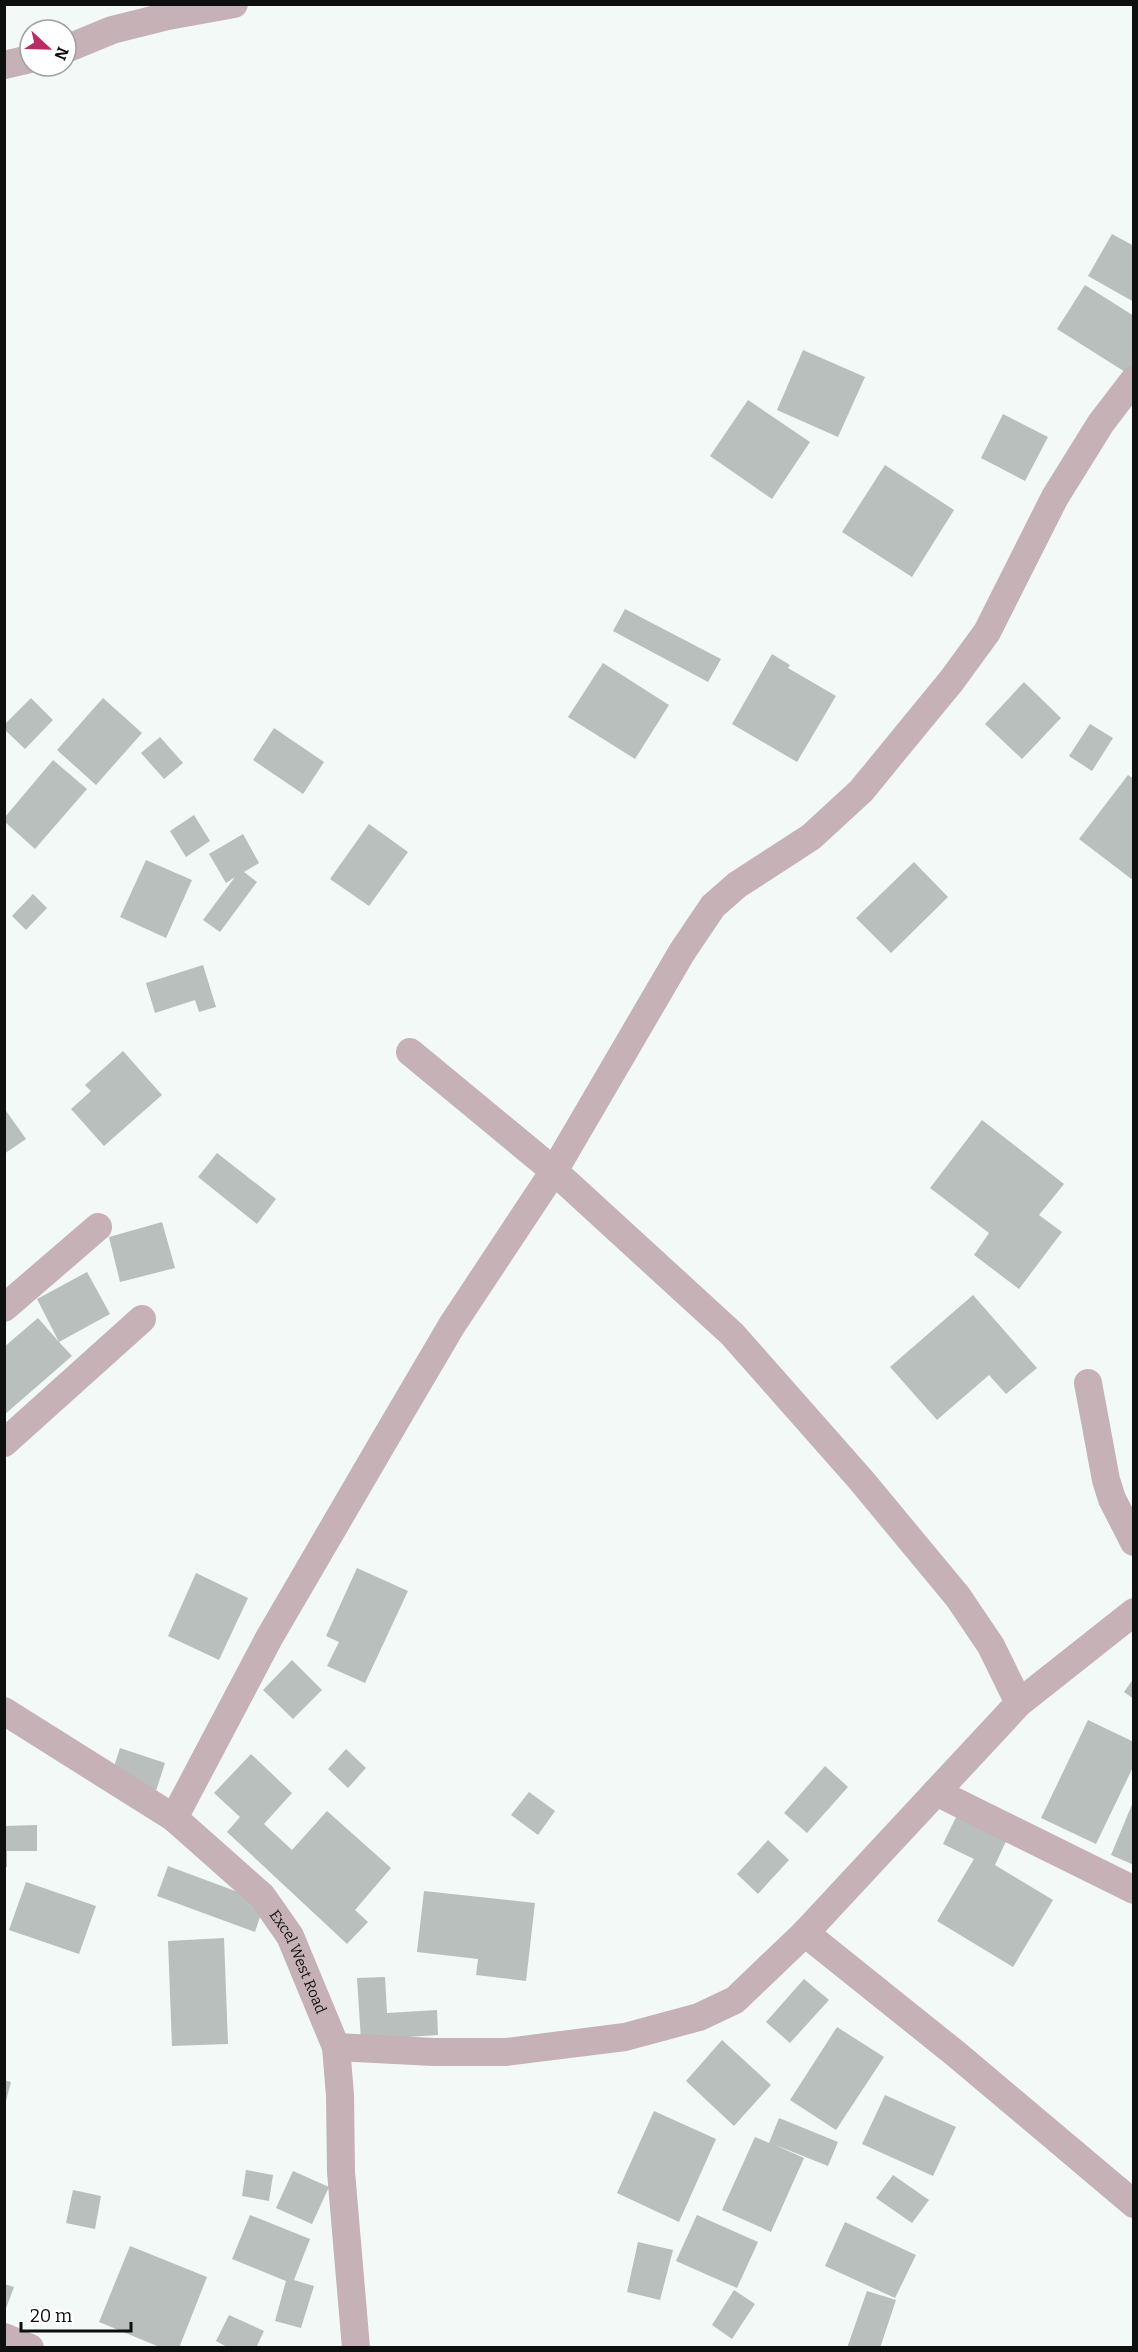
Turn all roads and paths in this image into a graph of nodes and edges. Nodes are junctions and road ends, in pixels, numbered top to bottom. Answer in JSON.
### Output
{"nodes":[{"id":1,"x":234,"y":4,"type":"edge"},
{"id":2,"x":78,"y":44,"type":"edge"},
{"id":3,"x":1134,"y":380,"type":"edge"},
{"id":4,"x":410,"y":1052,"type":"dead end"},
{"id":5,"x":554,"y":1171,"type":"junction"},
{"id":6,"x":98,"y":1227,"type":"dead end"},
{"id":7,"x":4,"y":1308,"type":"edge"},
{"id":8,"x":142,"y":1319,"type":"dead end"},
{"id":9,"x":1088,"y":1383,"type":"dead end"},
{"id":10,"x":4,"y":1443,"type":"edge"},
{"id":11,"x":1134,"y":1542,"type":"edge"},
{"id":12,"x":1134,"y":1612,"type":"edge"},
{"id":13,"x":1019,"y":1703,"type":"junction"},
{"id":14,"x":4,"y":1711,"type":"edge"},
{"id":15,"x":936,"y":1792,"type":"junction"},
{"id":16,"x":174,"y":1818,"type":"junction"},
{"id":17,"x":1134,"y":1890,"type":"edge"},
{"id":18,"x":805,"y":1933,"type":"junction"},
{"id":19,"x":336,"y":2047,"type":"junction"},
{"id":20,"x":1134,"y":2204,"type":"edge"},
{"id":21,"x":4,"y":2337,"type":"edge"},
{"id":22,"x":30,"y":2348,"type":"edge"},
{"id":23,"x":356,"y":2348,"type":"edge"}],
"edges":[{"from":1,"to":2,"type":"street"},
{"from":3,"to":5,"type":"street"},
{"from":4,"to":5,"type":"street"},
{"from":5,"to":13,"type":"street"},
{"from":5,"to":16,"type":"street"},
{"from":6,"to":7,"type":"street"},
{"from":8,"to":10,"type":"street"},
{"from":9,"to":11,"type":"street"},
{"from":12,"to":13,"type":"street"},
{"from":13,"to":15,"type":"street"},
{"from":14,"to":16,"type":"street","name":"Excel West Road"},
{"from":15,"to":17,"type":"street"},
{"from":15,"to":18,"type":"street"},
{"from":16,"to":19,"type":"street","name":"Excel West Road"},
{"from":18,"to":19,"type":"street"},
{"from":18,"to":20,"type":"street"},
{"from":19,"to":23,"type":"street","name":"Excel West Road"},
{"from":21,"to":22,"type":"street"}]}
